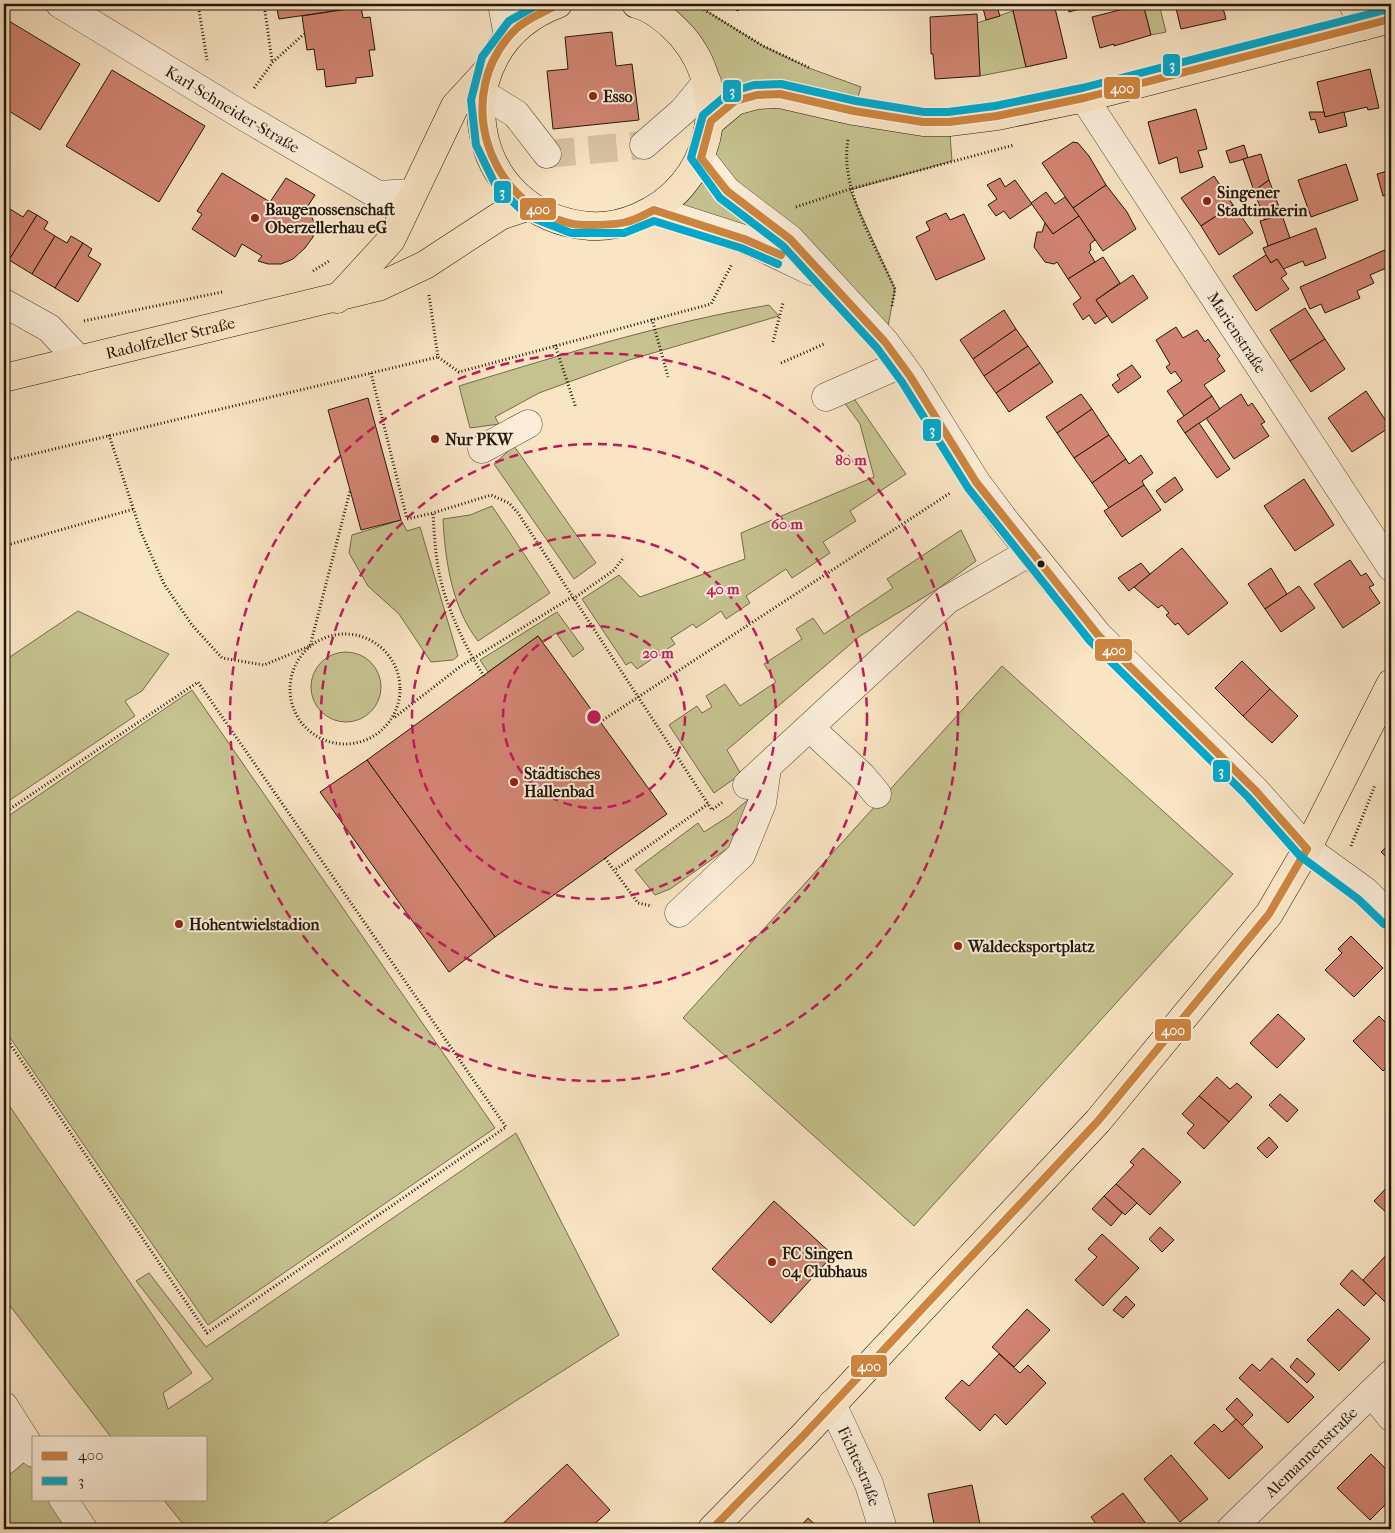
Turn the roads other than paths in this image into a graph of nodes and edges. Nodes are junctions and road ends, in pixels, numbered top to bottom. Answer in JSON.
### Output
{"nodes":[{"id":1,"x":60,"y":4,"type":"edge"},
{"id":2,"x":502,"y":4,"type":"edge"},
{"id":3,"x":636,"y":4,"type":"edge"},
{"id":4,"x":543,"y":6,"type":"edge"},
{"id":5,"x":1359,"y":15,"type":"edge"},
{"id":6,"x":1391,"y":19,"type":"edge"},
{"id":7,"x":508,"y":36,"type":"junction"},
{"id":8,"x":484,"y":82,"type":"junction"},
{"id":9,"x":707,"y":82,"type":"junction"},
{"id":10,"x":1084,"y":98,"type":"junction"},
{"id":11,"x":711,"y":121,"type":"junction"},
{"id":12,"x":644,"y":146,"type":"tunnel mouth"},
{"id":13,"x":547,"y":154,"type":"dead end"},
{"id":14,"x":701,"y":158,"type":"junction"},
{"id":15,"x":412,"y":193,"type":"junction"},
{"id":16,"x":530,"y":206,"type":"junction"},
{"id":17,"x":654,"y":210,"type":"junction"},
{"id":18,"x":832,"y":282,"type":"junction"},
{"id":19,"x":336,"y":299,"type":"junction"},
{"id":20,"x":4,"y":303,"type":"edge"},
{"id":21,"x":79,"y":360,"type":"junction"},
{"id":22,"x":901,"y":364,"type":"junction"},
{"id":23,"x":4,"y":378,"type":"edge"},
{"id":24,"x":826,"y":396,"type":"dead end"},
{"id":25,"x":528,"y":424,"type":"dead end"},
{"id":26,"x":482,"y":449,"type":"dead end"},
{"id":27,"x":1030,"y":552,"type":"junction"},
{"id":28,"x":1391,"y":567,"type":"edge"},
{"id":29,"x":1391,"y":682,"type":"edge"},
{"id":30,"x":810,"y":728,"type":"junction"},
{"id":31,"x":877,"y":794,"type":"dead end"},
{"id":32,"x":1307,"y":849,"type":"junction"},
{"id":33,"x":679,"y":913,"type":"road end"},
{"id":34,"x":1391,"y":917,"type":"edge"},
{"id":35,"x":1382,"y":1383,"type":"edge"},
{"id":36,"x":832,"y":1404,"type":"junction"},
{"id":37,"x":4,"y":1406,"type":"edge"},
{"id":38,"x":1391,"y":1418,"type":"edge"},
{"id":39,"x":30,"y":1447,"type":"edge"},
{"id":40,"x":4,"y":1460,"type":"edge"},
{"id":41,"x":64,"y":1500,"type":"edge"},
{"id":42,"x":83,"y":1529,"type":"edge"},
{"id":43,"x":712,"y":1529,"type":"edge"},
{"id":44,"x":883,"y":1529,"type":"edge"},
{"id":45,"x":1231,"y":1529,"type":"edge"}],
"edges":[{"from":1,"to":15,"type":"street","name":"Karl-Schneider-Straße"},
{"from":2,"to":7,"type":"street"},
{"from":3,"to":9,"type":"main road"},
{"from":4,"to":7,"type":"main road"},
{"from":5,"to":6,"type":"main road"},
{"from":5,"to":10,"type":"main road"},
{"from":7,"to":8,"type":"main road"},
{"from":8,"to":13,"type":"street"},
{"from":8,"to":15,"type":"main road"},
{"from":8,"to":16,"type":"main road"},
{"from":9,"to":11,"type":"main road"},
{"from":9,"to":12,"type":"street"},
{"from":10,"to":11,"type":"main road"},
{"from":10,"to":28,"type":"street","name":"Marienstraße"},
{"from":11,"to":14,"type":"main road"},
{"from":14,"to":17,"type":"main road"},
{"from":14,"to":18,"type":"street"},
{"from":15,"to":19,"type":"main road"},
{"from":16,"to":17,"type":"main road"},
{"from":16,"to":19,"type":"main road","name":"Radolfzeller Straße"},
{"from":17,"to":18,"type":"street"},
{"from":18,"to":22,"type":"street"},
{"from":19,"to":21,"type":"main road","name":"Radolfzeller Straße"},
{"from":20,"to":21,"type":"street"},
{"from":21,"to":23,"type":"main road","name":"Radolfzeller Straße"},
{"from":22,"to":24,"type":"street"},
{"from":22,"to":27,"type":"street"},
{"from":25,"to":26,"type":"street"},
{"from":27,"to":30,"type":"street"},
{"from":27,"to":32,"type":"street"},
{"from":29,"to":32,"type":"main road"},
{"from":30,"to":31,"type":"street"},
{"from":30,"to":33,"type":"street"},
{"from":32,"to":34,"type":"street"},
{"from":32,"to":36,"type":"main road"},
{"from":35,"to":38,"type":"street"},
{"from":35,"to":45,"type":"street","name":"Alemannenstraße"},
{"from":36,"to":43,"type":"main road"},
{"from":36,"to":44,"type":"street","name":"Fichtestraße"},
{"from":37,"to":39,"type":"street"},
{"from":39,"to":40,"type":"street"},
{"from":41,"to":42,"type":"street"}]}
